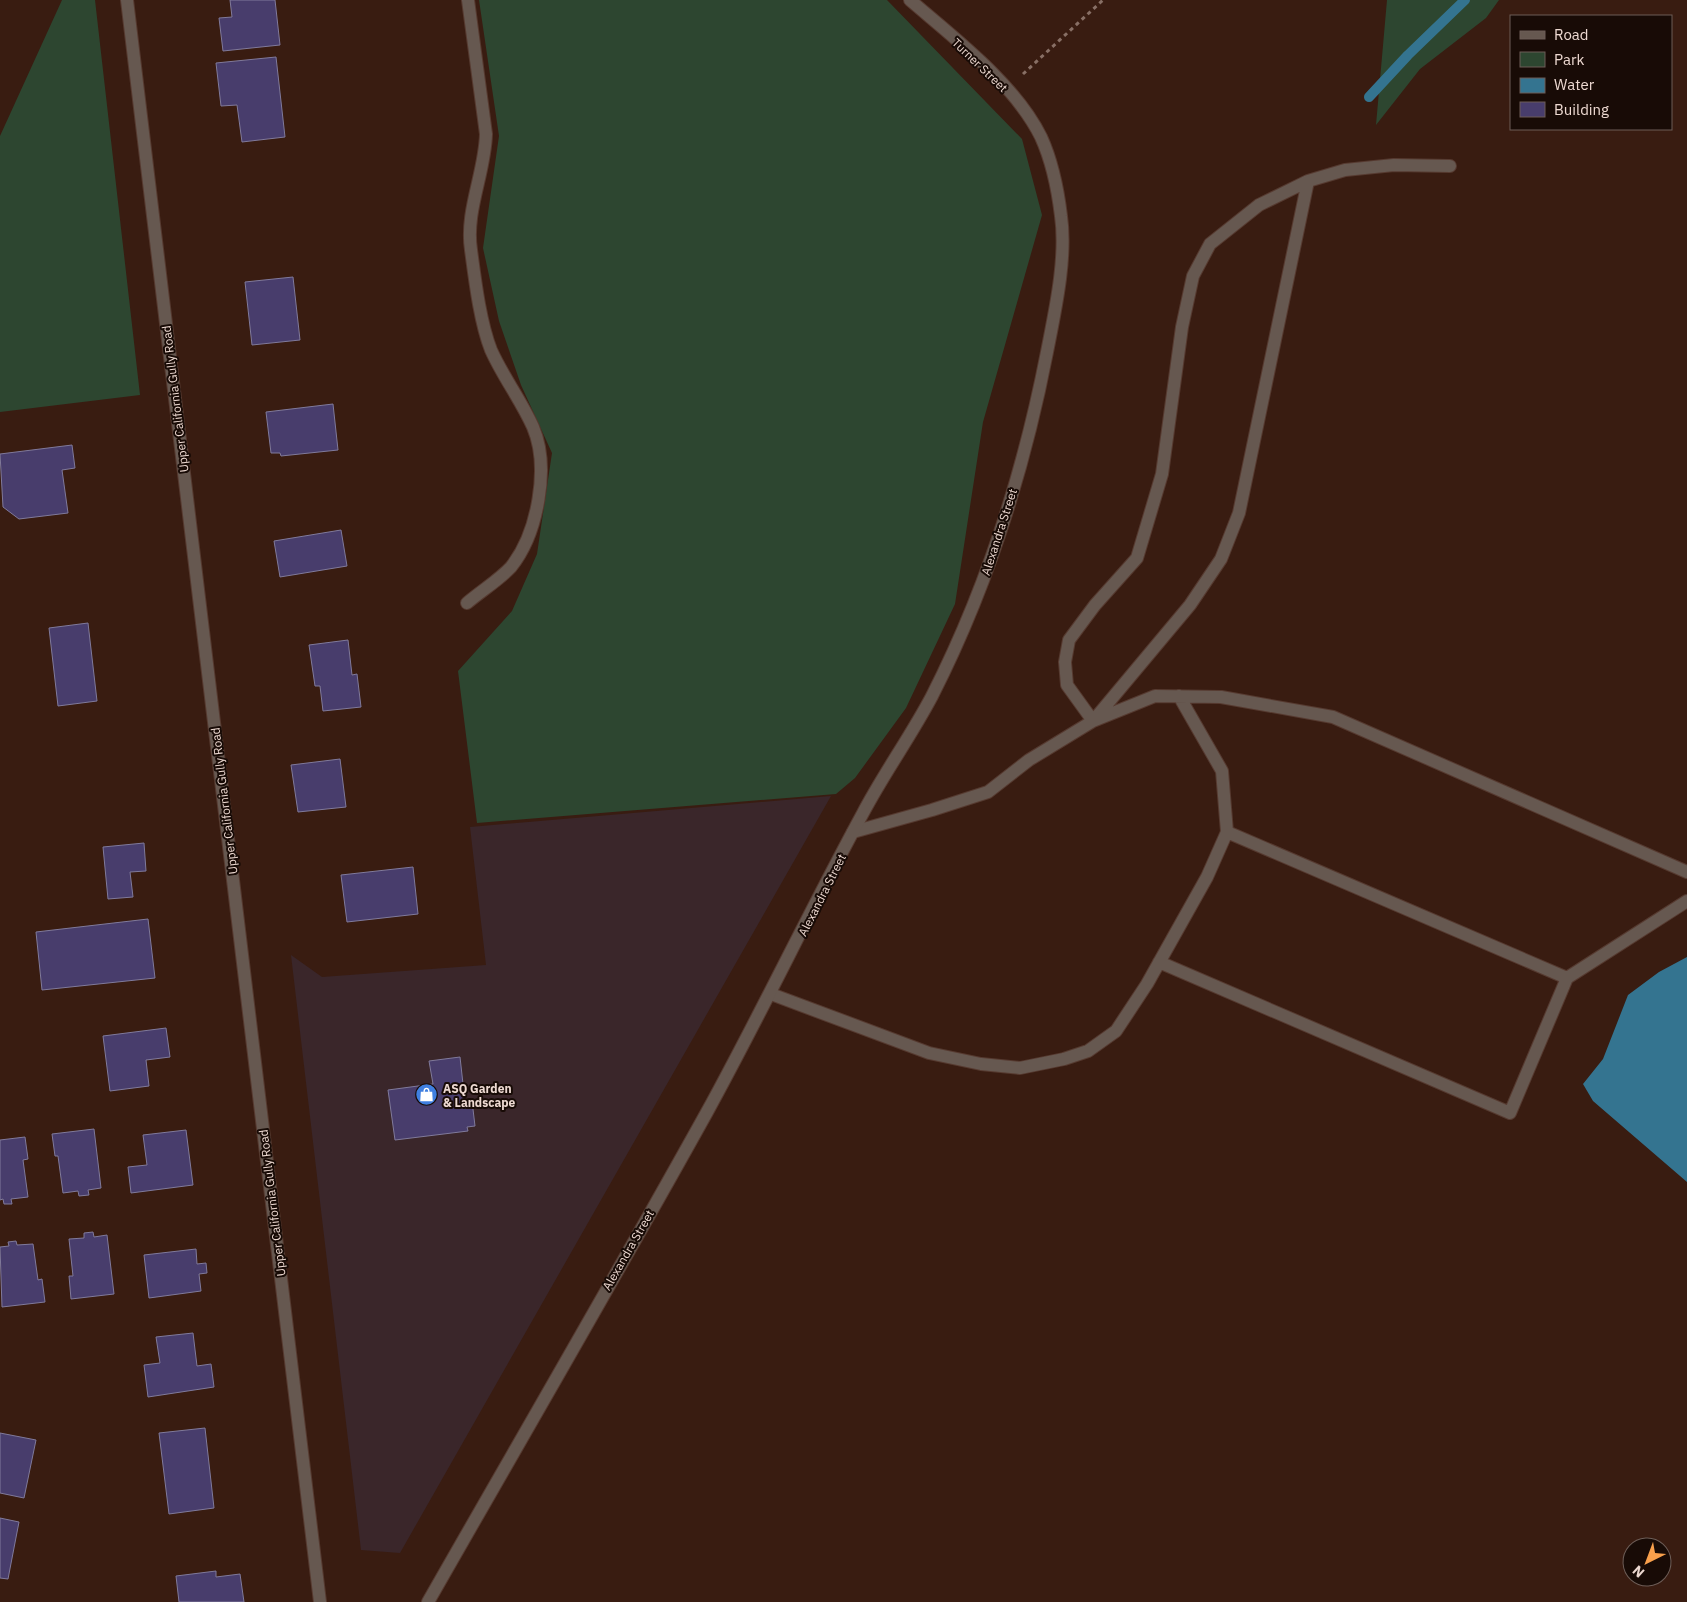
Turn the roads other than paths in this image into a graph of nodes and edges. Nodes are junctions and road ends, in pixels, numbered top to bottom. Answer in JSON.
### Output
{"nodes":[{"id":1,"x":127,"y":0,"type":"edge"},
{"id":2,"x":468,"y":0,"type":"edge"},
{"id":3,"x":910,"y":0,"type":"edge"},
{"id":4,"x":1041,"y":138,"type":"joint"},
{"id":5,"x":1450,"y":166,"type":"dead end"},
{"id":6,"x":1308,"y":181,"type":"junction"},
{"id":7,"x":467,"y":603,"type":"dead end"},
{"id":8,"x":1179,"y":696,"type":"junction"},
{"id":9,"x":1092,"y":721,"type":"junction"},
{"id":10,"x":853,"y":832,"type":"junction"},
{"id":11,"x":1227,"y":832,"type":"junction"},
{"id":12,"x":1687,"y":872,"type":"edge"},
{"id":13,"x":1687,"y":902,"type":"edge"},
{"id":14,"x":1160,"y":962,"type":"junction"},
{"id":15,"x":1567,"y":978,"type":"junction"},
{"id":16,"x":771,"y":994,"type":"junction"},
{"id":17,"x":320,"y":1602,"type":"edge"},
{"id":18,"x":428,"y":1602,"type":"edge"}],
"edges":[{"from":1,"to":17,"type":"street","name":"Upper California Gully Road"},
{"from":2,"to":7,"type":"street"},
{"from":3,"to":4,"type":"street","name":"Turner Street"},
{"from":4,"to":10,"type":"street","name":"Alexandra Street"},
{"from":5,"to":6,"type":"street"},
{"from":6,"to":9,"type":"street"},
{"from":6,"to":9,"type":"street"},
{"from":8,"to":9,"type":"street"},
{"from":8,"to":11,"type":"street"},
{"from":8,"to":12,"type":"street"},
{"from":9,"to":10,"type":"street"},
{"from":10,"to":16,"type":"street","name":"Alexandra Street"},
{"from":11,"to":14,"type":"street"},
{"from":11,"to":15,"type":"street"},
{"from":13,"to":15,"type":"street"},
{"from":14,"to":15,"type":"street"},
{"from":14,"to":16,"type":"street"},
{"from":16,"to":18,"type":"street","name":"Alexandra Street"}]}
